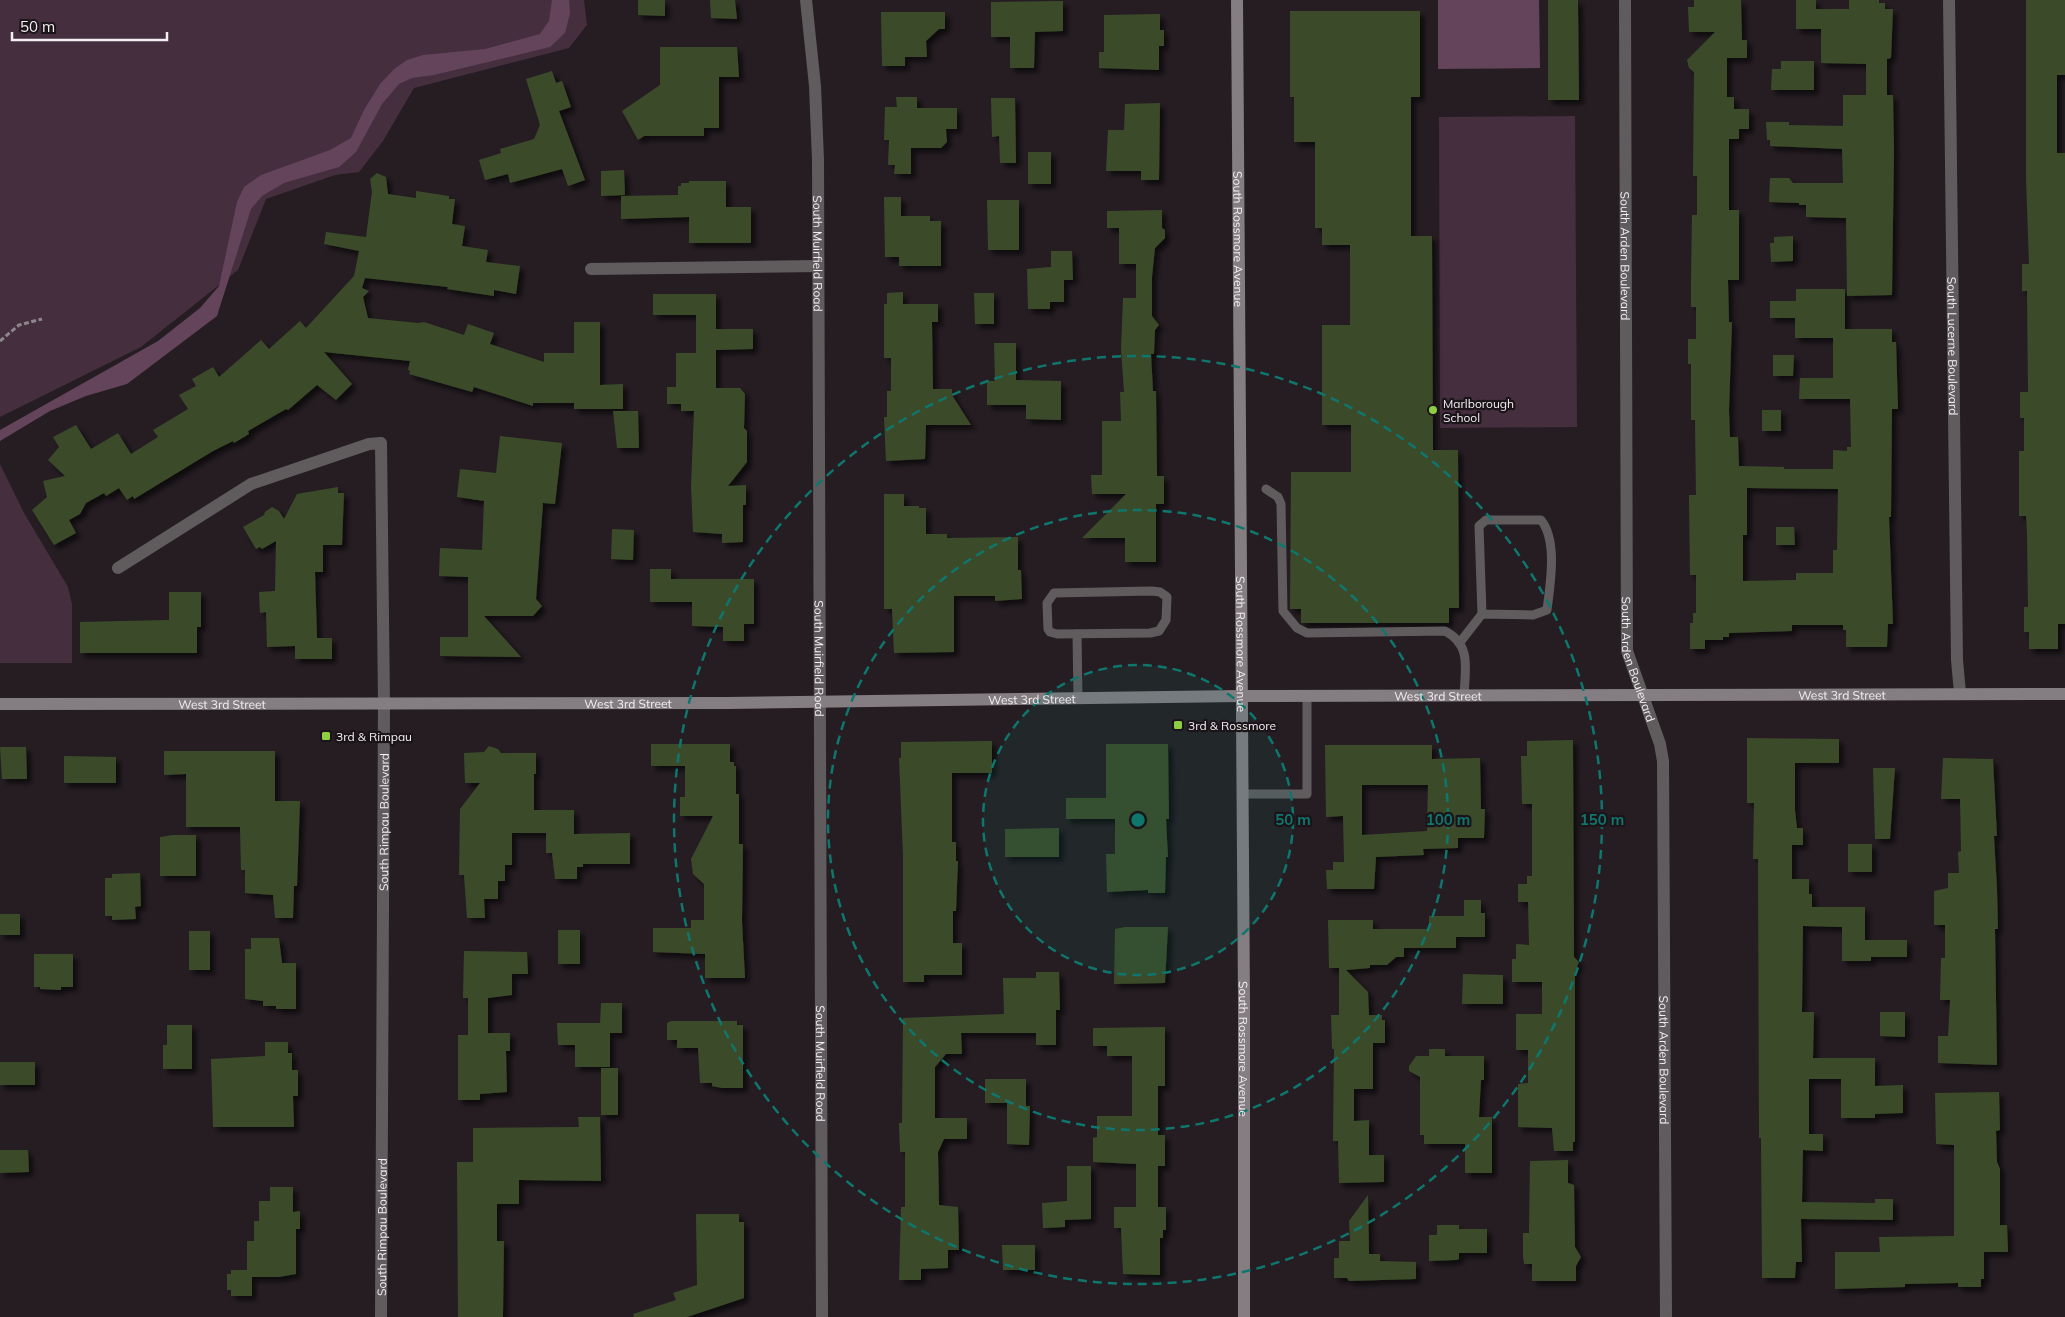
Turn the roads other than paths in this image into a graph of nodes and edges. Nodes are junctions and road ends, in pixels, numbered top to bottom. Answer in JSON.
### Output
{"nodes":[{"id":1,"x":806,"y":0,"type":"edge"},
{"id":2,"x":1237,"y":0,"type":"edge"},
{"id":3,"x":1625,"y":0,"type":"edge"},
{"id":4,"x":1949,"y":0,"type":"edge"},
{"id":5,"x":818,"y":266,"type":"junction"},
{"id":6,"x":591,"y":269,"type":"dead end"},
{"id":7,"x":1266,"y":489,"type":"dead end"},
{"id":8,"x":118,"y":568,"type":"dead end"},
{"id":9,"x":1482,"y":614,"type":"junction"},
{"id":10,"x":1077,"y":634,"type":"junction"},
{"id":11,"x":1461,"y":641,"type":"junction"},
{"id":12,"x":1960,"y":693,"type":"junction"},
{"id":13,"x":2065,"y":694,"type":"edge"},
{"id":14,"x":1241,"y":696,"type":"junction"},
{"id":15,"x":1307,"y":696,"type":"junction"},
{"id":16,"x":1464,"y":696,"type":"junction"},
{"id":17,"x":1644,"y":696,"type":"junction"},
{"id":18,"x":1078,"y":699,"type":"junction"},
{"id":19,"x":384,"y":702,"type":"junction"},
{"id":20,"x":819,"y":702,"type":"junction"},
{"id":21,"x":0,"y":704,"type":"edge"},
{"id":22,"x":1242,"y":794,"type":"junction"},
{"id":23,"x":381,"y":1317,"type":"edge"},
{"id":24,"x":822,"y":1317,"type":"edge"},
{"id":25,"x":1244,"y":1317,"type":"edge"},
{"id":26,"x":1666,"y":1317,"type":"edge"}],
"edges":[{"from":1,"to":5,"type":"street","name":"South Muirfield Road"},
{"from":2,"to":14,"type":"main road","name":"South Rossmore Avenue"},
{"from":3,"to":17,"type":"street","name":"South Arden Boulevard"},
{"from":4,"to":12,"type":"street","name":"South Lucerne Boulevard"},
{"from":5,"to":6,"type":"street"},
{"from":5,"to":20,"type":"street","name":"South Muirfield Road"},
{"from":7,"to":11,"type":"lane"},
{"from":8,"to":19,"type":"street","name":"South Rimpau Boulevard"},
{"from":9,"to":9,"type":"lane"},
{"from":9,"to":11,"type":"lane"},
{"from":10,"to":10,"type":"lane"},
{"from":10,"to":18,"type":"lane"},
{"from":11,"to":16,"type":"lane"},
{"from":12,"to":13,"type":"main road","name":"West 3rd Street"},
{"from":12,"to":17,"type":"main road","name":"West 3rd Street"},
{"from":14,"to":15,"type":"main road","name":"West 3rd Street"},
{"from":14,"to":18,"type":"main road","name":"West 3rd Street"},
{"from":14,"to":22,"type":"main road","name":"South Rossmore Avenue"},
{"from":15,"to":16,"type":"main road","name":"West 3rd Street"},
{"from":15,"to":22,"type":"lane"},
{"from":16,"to":17,"type":"main road","name":"West 3rd Street"},
{"from":17,"to":26,"type":"street","name":"South Arden Boulevard"},
{"from":18,"to":20,"type":"main road","name":"West 3rd Street"},
{"from":19,"to":20,"type":"main road","name":"West 3rd Street"},
{"from":19,"to":21,"type":"main road","name":"West 3rd Street"},
{"from":19,"to":23,"type":"street","name":"South Rimpau Boulevard"},
{"from":20,"to":24,"type":"street","name":"South Muirfield Road"},
{"from":22,"to":25,"type":"main road","name":"South Rossmore Avenue"}]}
